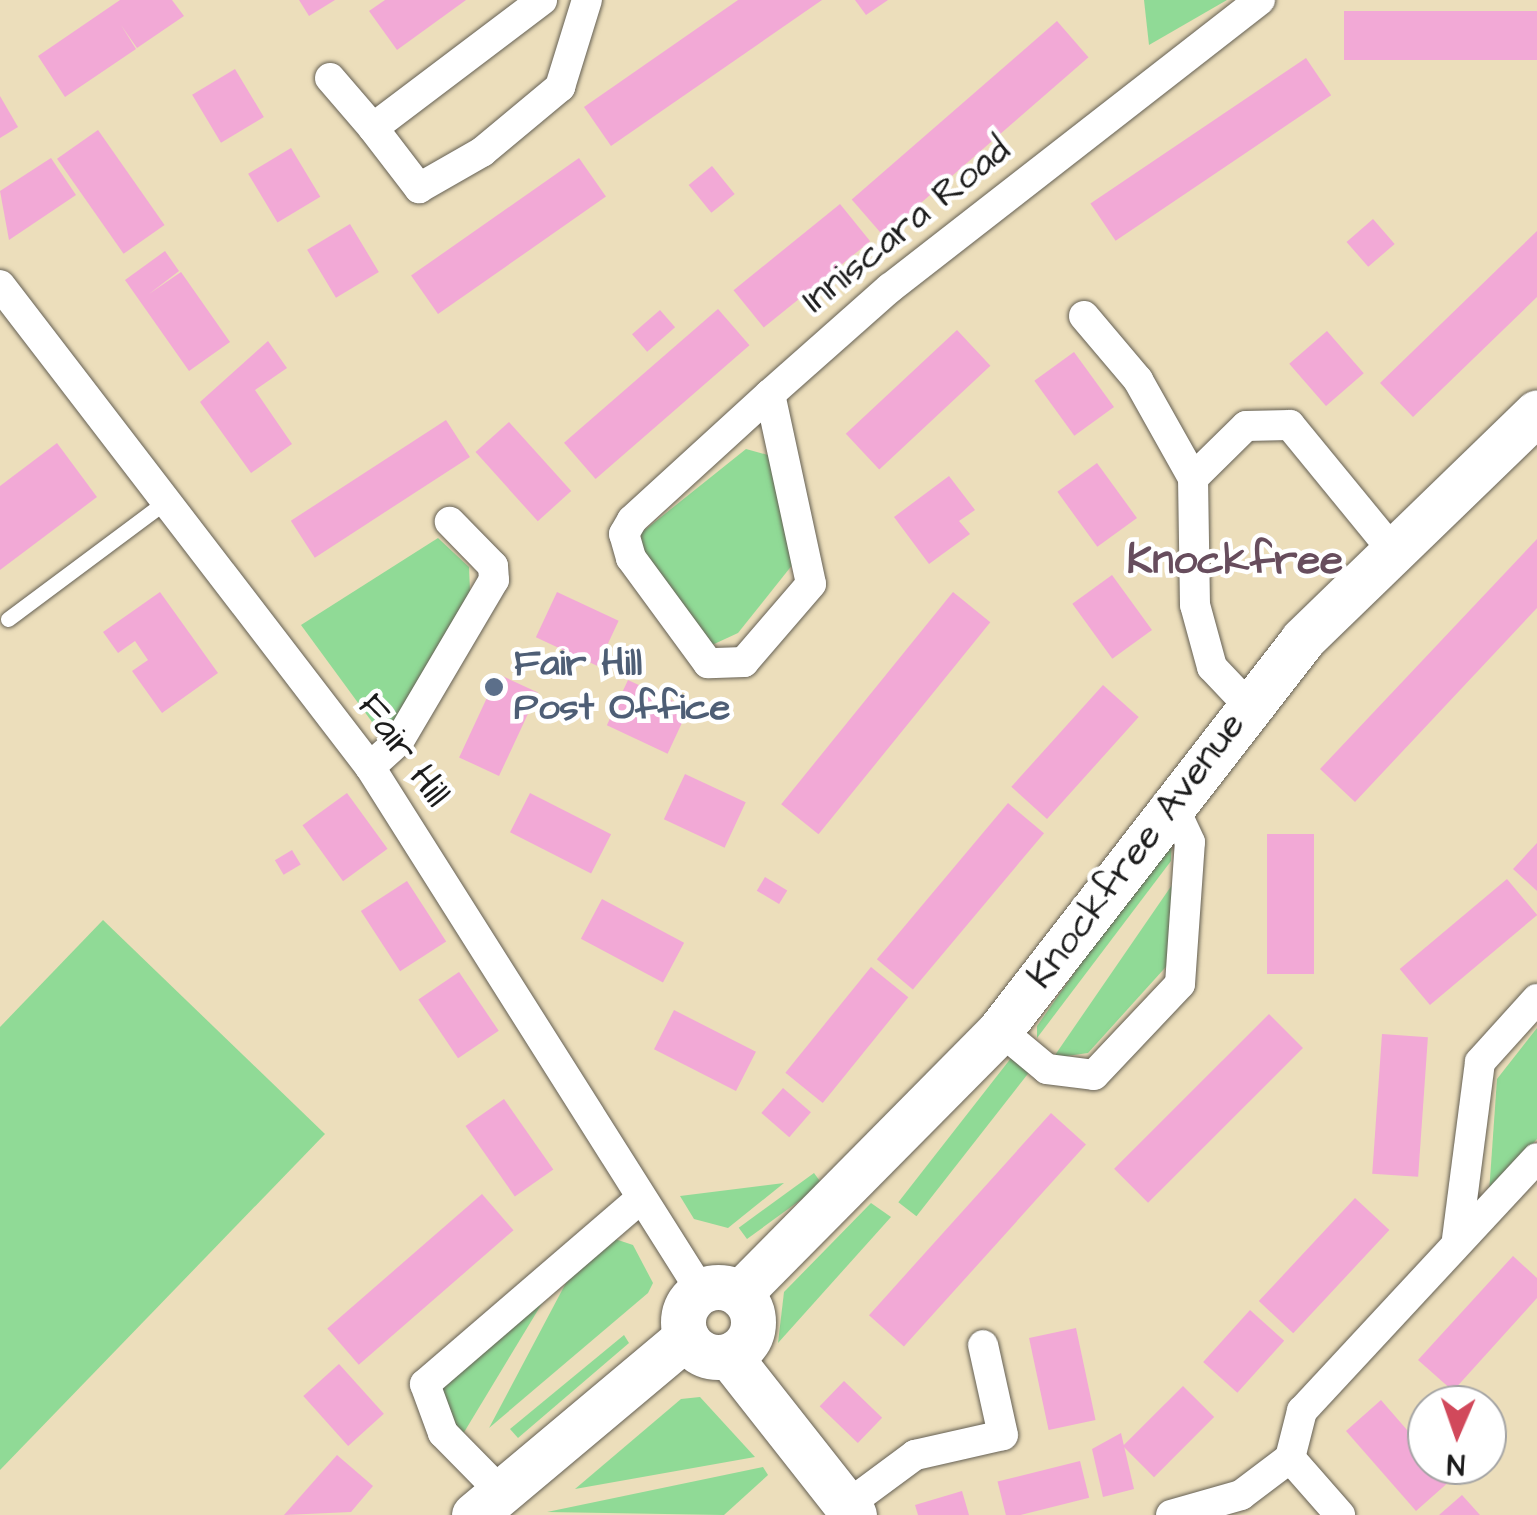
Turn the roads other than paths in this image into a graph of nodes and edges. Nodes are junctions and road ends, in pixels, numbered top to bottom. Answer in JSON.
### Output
{"nodes":[{"id":1,"x":542,"y":0,"type":"edge"},
{"id":2,"x":587,"y":0,"type":"edge"},
{"id":3,"x":1260,"y":0,"type":"edge"},
{"id":4,"x":330,"y":78,"type":"dead end"},
{"id":5,"x":372,"y":128,"type":"junction"},
{"id":6,"x":0,"y":285,"type":"edge"},
{"id":7,"x":1084,"y":316,"type":"dead end"},
{"id":8,"x":770,"y":394,"type":"junction"},
{"id":9,"x":1537,"y":412,"type":"edge"},
{"id":10,"x":1193,"y":478,"type":"junction"},
{"id":11,"x":165,"y":502,"type":"junction"},
{"id":12,"x":450,"y":522,"type":"dead end"},
{"id":13,"x":1390,"y":546,"type":"junction"},
{"id":14,"x":8,"y":620,"type":"dead end"},
{"id":15,"x":1248,"y":705,"type":"junction"},
{"id":16,"x":370,"y":766,"type":"junction"},
{"id":17,"x":1173,"y":806,"type":"junction"},
{"id":18,"x":1537,"y":1000,"type":"edge"},
{"id":19,"x":1000,"y":1030,"type":"junction"},
{"id":20,"x":1537,"y":1158,"type":"edge"},
{"id":21,"x":641,"y":1198,"type":"junction"},
{"id":22,"x":1458,"y":1240,"type":"junction"},
{"id":23,"x":720,"y":1292,"type":"junction"},
{"id":24,"x":686,"y":1337,"type":"junction"},
{"id":25,"x":983,"y":1345,"type":"dead end"},
{"id":26,"x":729,"y":1356,"type":"junction"},
{"id":27,"x":1290,"y":1458,"type":"junction"},
{"id":28,"x":486,"y":1503,"type":"edge"},
{"id":29,"x":850,"y":1510,"type":"edge"},
{"id":30,"x":1171,"y":1515,"type":"edge"},
{"id":31,"x":1340,"y":1515,"type":"edge"}],
"edges":[{"from":1,"to":5,"type":"street"},
{"from":2,"to":5,"type":"street"},
{"from":3,"to":8,"type":"street","name":"Inniscara Road"},
{"from":4,"to":5,"type":"street"},
{"from":6,"to":11,"type":"street","name":"Fair Hill"},
{"from":7,"to":10,"type":"street"},
{"from":8,"to":8,"type":"street","name":"Inniscara Road"},
{"from":9,"to":13,"type":"street","name":"Knockfree Avenue"},
{"from":10,"to":13,"type":"street"},
{"from":10,"to":15,"type":"street"},
{"from":11,"to":14,"type":"lane"},
{"from":11,"to":16,"type":"street","name":"Fair Hill"},
{"from":12,"to":16,"type":"street"},
{"from":13,"to":15,"type":"street","name":"Knockfree Avenue"},
{"from":15,"to":17,"type":"street","name":"Knockfree Avenue"},
{"from":16,"to":21,"type":"street","name":"Fair Hill"},
{"from":17,"to":19,"type":"street","name":"Knockfree Avenue"},
{"from":17,"to":19,"type":"street"},
{"from":18,"to":22,"type":"street"},
{"from":19,"to":23,"type":"street","name":"Knockfree Avenue"},
{"from":20,"to":22,"type":"street"},
{"from":21,"to":23,"type":"street","name":"Fair Hill"},
{"from":21,"to":28,"type":"street"},
{"from":22,"to":27,"type":"street"},
{"from":23,"to":24,"type":"street"},
{"from":23,"to":26,"type":"street"},
{"from":24,"to":26,"type":"street"},
{"from":24,"to":28,"type":"street"},
{"from":25,"to":29,"type":"street"},
{"from":26,"to":29,"type":"street"},
{"from":27,"to":30,"type":"street"},
{"from":27,"to":31,"type":"street"}]}
